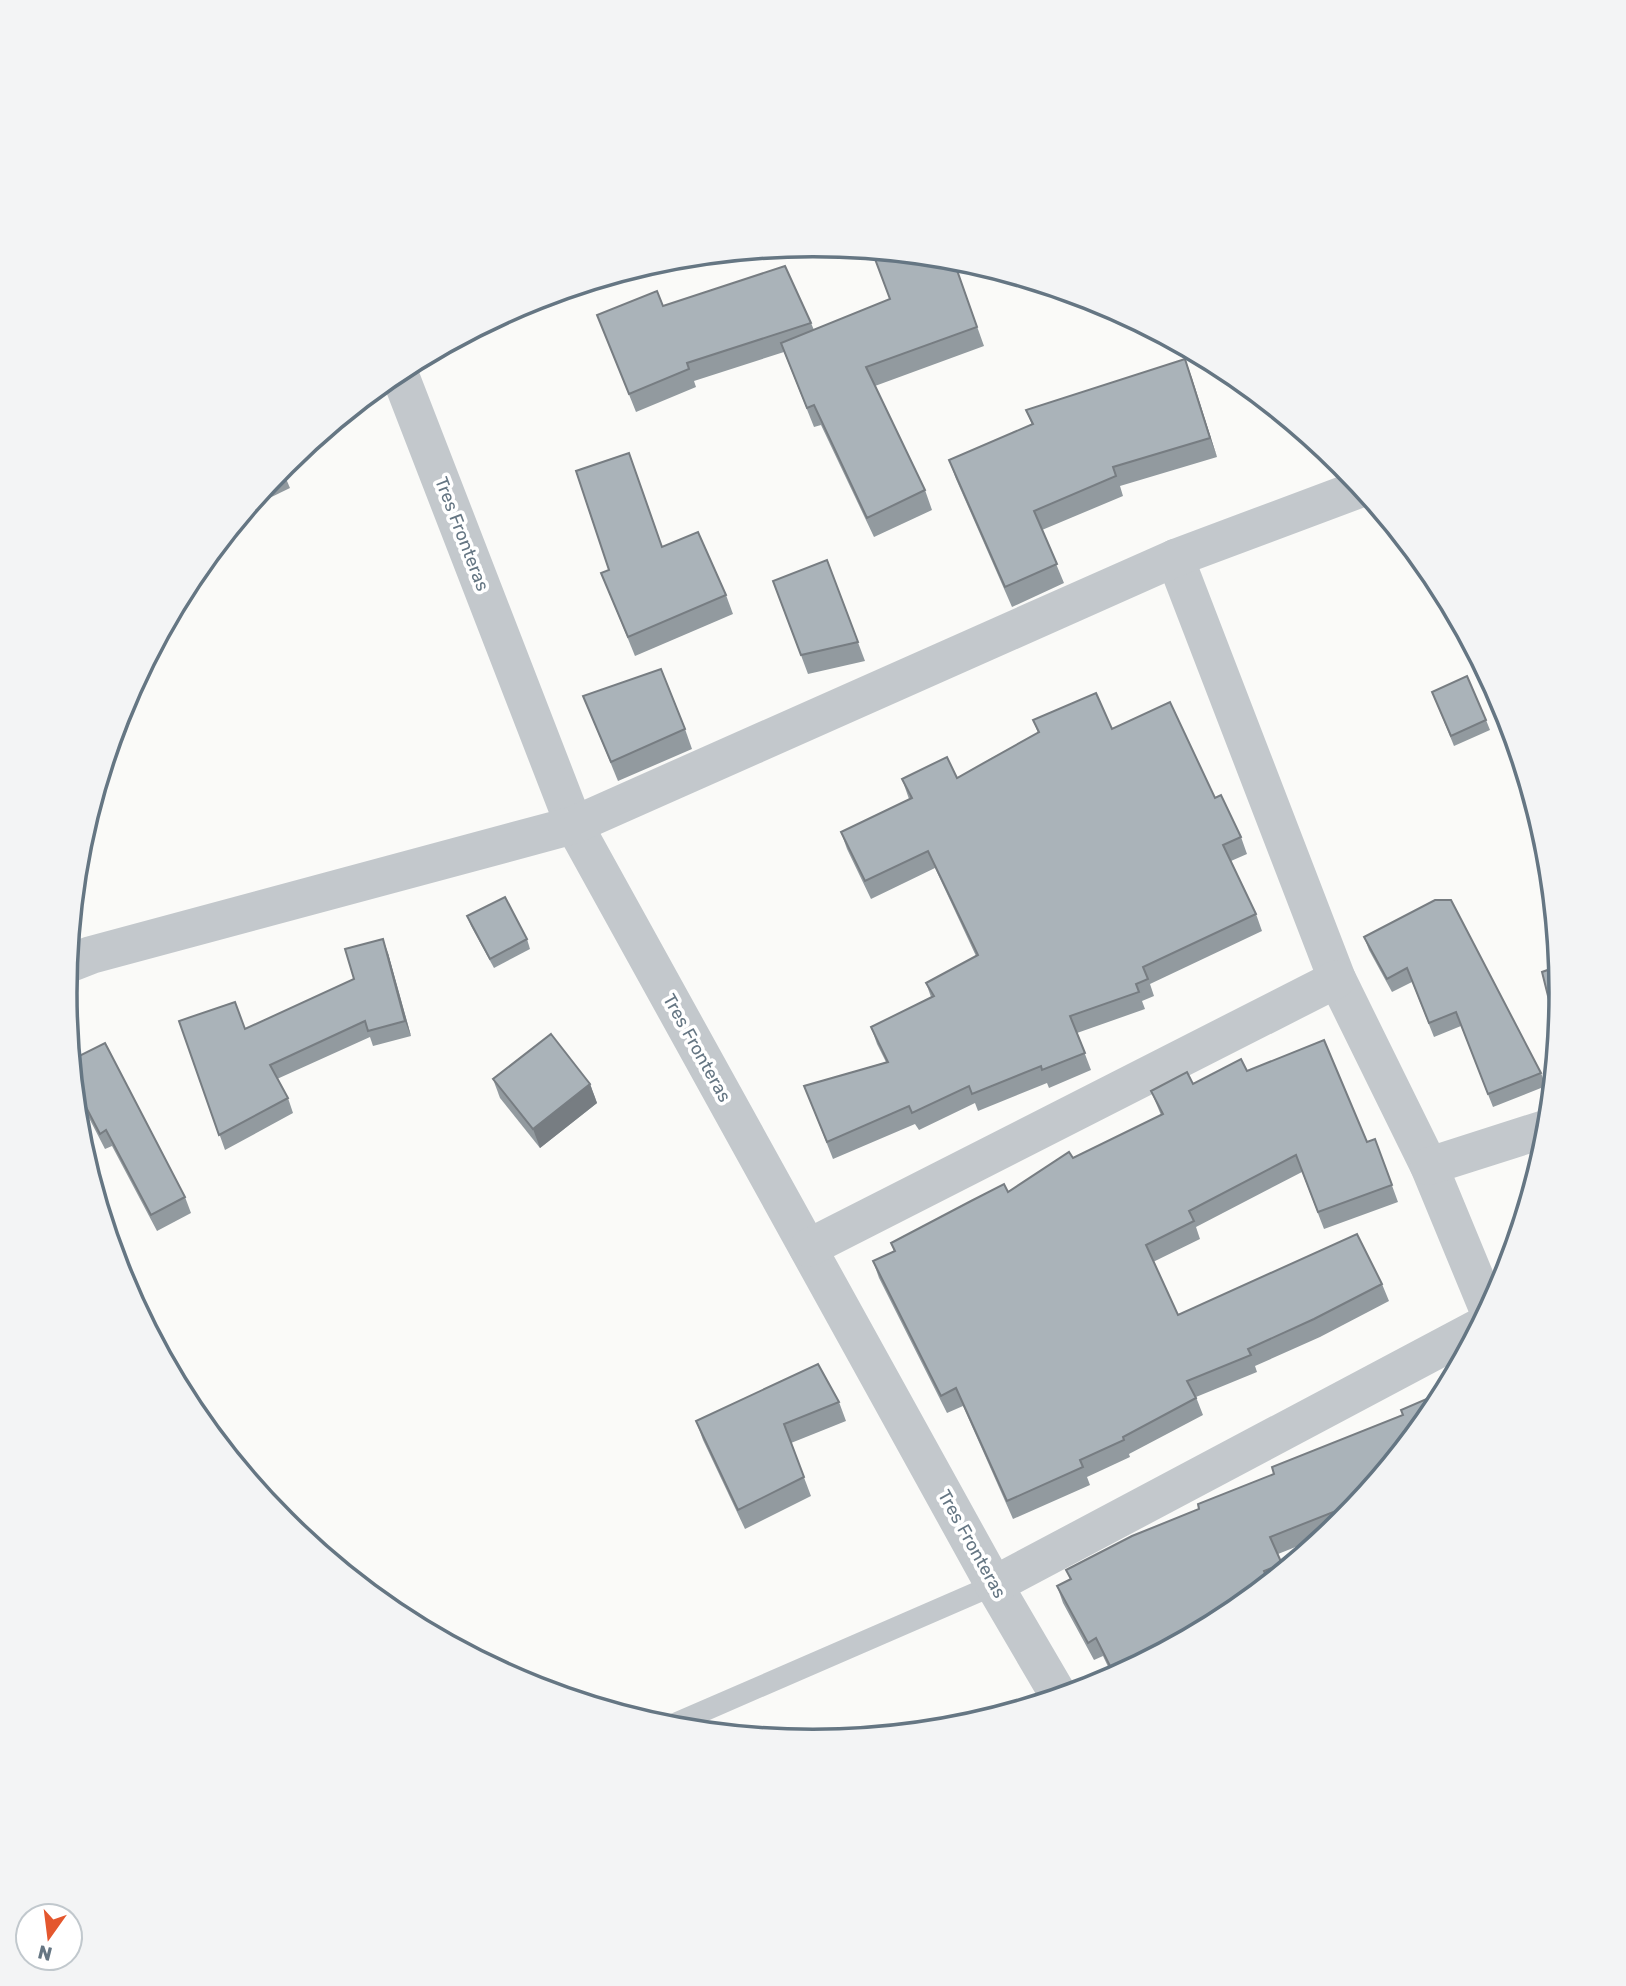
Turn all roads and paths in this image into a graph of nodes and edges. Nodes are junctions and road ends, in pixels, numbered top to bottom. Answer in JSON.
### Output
{"nodes":[{"id":1,"x":403,"y":382,"type":"edge"},
{"id":2,"x":1351,"y":492,"type":"edge"},
{"id":3,"x":1175,"y":558,"type":"junction"},
{"id":4,"x":574,"y":825,"type":"junction"},
{"id":5,"x":78,"y":960,"type":"edge"},
{"id":6,"x":1337,"y":979,"type":"junction"},
{"id":7,"x":1536,"y":1132,"type":"edge"},
{"id":8,"x":1429,"y":1166,"type":"junction"},
{"id":9,"x":808,"y":1248,"type":"junction"},
{"id":10,"x":1483,"y":1297,"type":"edge"},
{"id":11,"x":1464,"y":1335,"type":"edge"},
{"id":12,"x":994,"y":1585,"type":"junction"},
{"id":13,"x":1054,"y":1688,"type":"edge"},
{"id":14,"x":688,"y":1718,"type":"edge"}],
"edges":[{"from":1,"to":4,"type":"street","name":"Tres Fronteras"},
{"from":2,"to":3,"type":"street"},
{"from":3,"to":4,"type":"street"},
{"from":3,"to":6,"type":"street"},
{"from":4,"to":5,"type":"street"},
{"from":4,"to":9,"type":"street","name":"Tres Fronteras"},
{"from":6,"to":8,"type":"street"},
{"from":6,"to":9,"type":"street"},
{"from":7,"to":8,"type":"street"},
{"from":8,"to":10,"type":"street"},
{"from":9,"to":12,"type":"street","name":"Tres Fronteras"},
{"from":11,"to":12,"type":"street"},
{"from":12,"to":13,"type":"street","name":"Tres Fronteras"},
{"from":12,"to":14,"type":"lane"}]}
